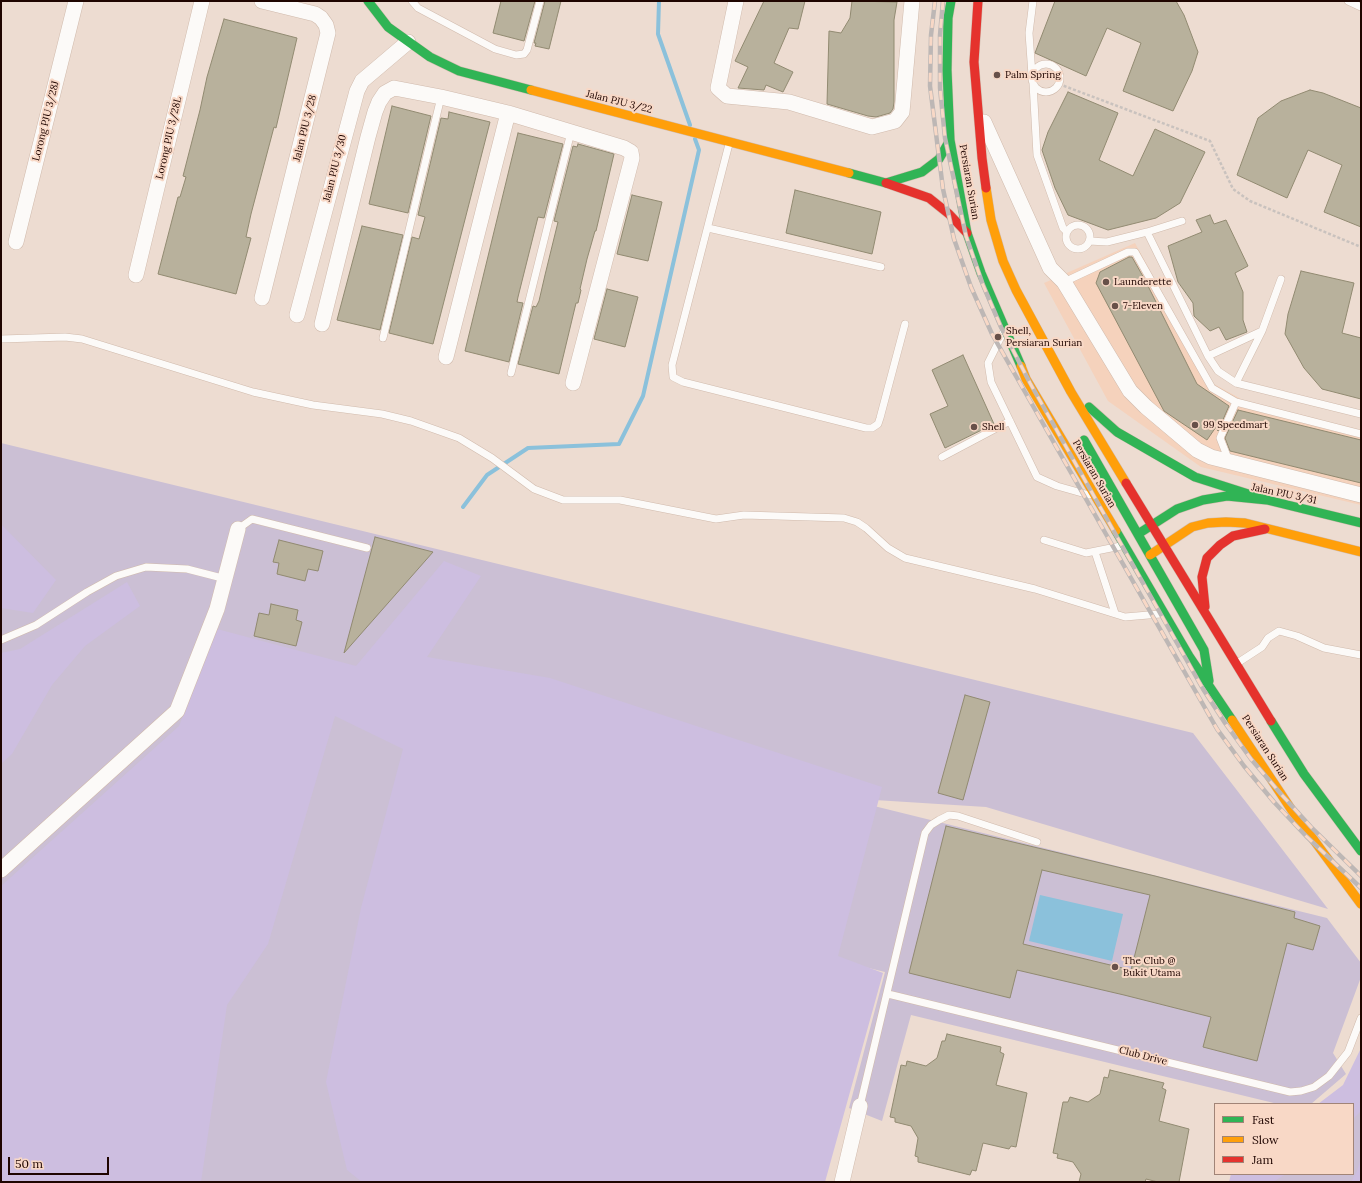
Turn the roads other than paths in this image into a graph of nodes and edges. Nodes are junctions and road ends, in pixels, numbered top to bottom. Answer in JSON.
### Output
{"nodes":[{"id":1,"x":76,"y":1,"type":"edge"},
{"id":2,"x":202,"y":1,"type":"edge"},
{"id":3,"x":262,"y":1,"type":"edge"},
{"id":4,"x":368,"y":1,"type":"edge"},
{"id":5,"x":412,"y":1,"type":"edge"},
{"id":6,"x":540,"y":1,"type":"edge"},
{"id":7,"x":736,"y":1,"type":"edge"},
{"id":8,"x":912,"y":1,"type":"edge"},
{"id":9,"x":951,"y":1,"type":"edge"},
{"id":10,"x":978,"y":1,"type":"edge"},
{"id":11,"x":1033,"y":1,"type":"edge"},
{"id":12,"x":1348,"y":1,"type":"edge"},
{"id":13,"x":1361,"y":6,"type":"edge"},
{"id":14,"x":408,"y":42,"type":"junction"},
{"id":15,"x":1032,"y":80,"type":"junction"},
{"id":16,"x":441,"y":97,"type":"junction"},
{"id":17,"x":977,"y":104,"type":"junction"},
{"id":18,"x":508,"y":113,"type":"junction"},
{"id":19,"x":571,"y":132,"type":"junction"},
{"id":20,"x":950,"y":140,"type":"junction"},
{"id":21,"x":730,"y":142,"type":"junction"},
{"id":22,"x":954,"y":159,"type":"junction"},
{"id":23,"x":966,"y":179,"type":"dead end"},
{"id":24,"x":886,"y":183,"type":"junction"},
{"id":25,"x":328,"y":197,"type":"junction"},
{"id":26,"x":352,"y":203,"type":"junction"},
{"id":27,"x":1182,"y":221,"type":"dead end"},
{"id":28,"x":321,"y":224,"type":"junction"},
{"id":29,"x":708,"y":228,"type":"junction"},
{"id":30,"x":345,"y":229,"type":"junction"},
{"id":31,"x":1067,"y":232,"type":"junction"},
{"id":32,"x":1147,"y":232,"type":"junction"},
{"id":33,"x":967,"y":233,"type":"junction"},
{"id":34,"x":1089,"y":241,"type":"junction"},
{"id":35,"x":16,"y":242,"type":"dead end"},
{"id":36,"x":881,"y":267,"type":"dead end"},
{"id":37,"x":136,"y":276,"type":"dead end"},
{"id":38,"x":1281,"y":279,"type":"dead end"},
{"id":39,"x":1064,"y":282,"type":"junction"},
{"id":40,"x":262,"y":298,"type":"dead end"},
{"id":41,"x":297,"y":315,"type":"dead end"},
{"id":42,"x":322,"y":324,"type":"dead end"},
{"id":43,"x":905,"y":324,"type":"dead end"},
{"id":44,"x":1004,"y":330,"type":"junction"},
{"id":45,"x":1262,"y":331,"type":"junction"},
{"id":46,"x":383,"y":338,"type":"dead end"},
{"id":47,"x":1,"y":339,"type":"edge"},
{"id":48,"x":1208,"y":356,"type":"junction"},
{"id":49,"x":446,"y":357,"type":"dead end"},
{"id":50,"x":511,"y":373,"type":"dead end"},
{"id":51,"x":573,"y":383,"type":"dead end"},
{"id":52,"x":1236,"y":383,"type":"junction"},
{"id":53,"x":1072,"y":392,"type":"junction"},
{"id":54,"x":1236,"y":402,"type":"junction"},
{"id":55,"x":1361,"y":414,"type":"edge"},
{"id":56,"x":1010,"y":421,"type":"junction"},
{"id":57,"x":1080,"y":433,"type":"dead end"},
{"id":58,"x":1361,"y":434,"type":"edge"},
{"id":59,"x":942,"y":456,"type":"dead end"},
{"id":60,"x":1230,"y":462,"type":"junction"},
{"id":61,"x":1361,"y":495,"type":"edge"},
{"id":62,"x":1095,"y":497,"type":"junction"},
{"id":63,"x":1267,"y":500,"type":"junction"},
{"id":64,"x":1361,"y":523,"type":"edge"},
{"id":65,"x":1152,"y":525,"type":"junction"},
{"id":66,"x":238,"y":528,"type":"joint"},
{"id":67,"x":1265,"y":529,"type":"junction"},
{"id":68,"x":1138,"y":535,"type":"junction"},
{"id":69,"x":1044,"y":540,"type":"dead end"},
{"id":70,"x":1165,"y":544,"type":"junction"},
{"id":71,"x":1124,"y":545,"type":"junction"},
{"id":72,"x":367,"y":548,"type":"dead end"},
{"id":73,"x":1361,"y":552,"type":"edge"},
{"id":74,"x":1096,"y":554,"type":"junction"},
{"id":75,"x":1150,"y":555,"type":"junction"},
{"id":76,"x":226,"y":579,"type":"junction"},
{"id":77,"x":1114,"y":610,"type":"junction"},
{"id":78,"x":1164,"y":613,"type":"junction"},
{"id":79,"x":1206,"y":613,"type":"junction"},
{"id":80,"x":1,"y":640,"type":"edge"},
{"id":81,"x":1361,"y":655,"type":"edge"},
{"id":82,"x":1237,"y":663,"type":"junction"},
{"id":83,"x":1210,"y":684,"type":"junction"},
{"id":84,"x":1037,"y":842,"type":"dead end"},
{"id":85,"x":1361,"y":851,"type":"edge"},
{"id":86,"x":1,"y":870,"type":"edge"},
{"id":87,"x":1361,"y":904,"type":"edge"},
{"id":88,"x":888,"y":994,"type":"junction"},
{"id":89,"x":1361,"y":1018,"type":"edge"},
{"id":90,"x":860,"y":1106,"type":"joint"},
{"id":91,"x":842,"y":1182,"type":"edge"}],
"edges":[{"from":1,"to":35,"type":"street","name":"Lorong PJU 3/28J"},
{"from":2,"to":37,"type":"street","name":"Lorong PJU 3/28L"},
{"from":3,"to":40,"type":"street","name":"Jalan PJU 3/28"},
{"from":4,"to":14,"type":"main road","name":"Jalan PJU 3/22"},
{"from":5,"to":6,"type":"lane"},
{"from":7,"to":8,"type":"street"},
{"from":9,"to":20,"type":"main road","name":"Persiaran Surian"},
{"from":10,"to":17,"type":"main road","name":"Persiaran Surian"},
{"from":11,"to":15,"type":"lane"},
{"from":12,"to":13,"type":"lane"},
{"from":14,"to":21,"type":"main road","name":"Jalan PJU 3/22"},
{"from":14,"to":25,"type":"street","name":"Jalan PJU 3/30"},
{"from":15,"to":15,"type":"lane"},
{"from":15,"to":31,"type":"lane"},
{"from":16,"to":18,"type":"street"},
{"from":16,"to":26,"type":"street"},
{"from":16,"to":46,"type":"lane"},
{"from":17,"to":39,"type":"street"},
{"from":17,"to":53,"type":"main road","name":"Persiaran Surian"},
{"from":18,"to":19,"type":"street"},
{"from":18,"to":49,"type":"street"},
{"from":19,"to":50,"type":"lane"},
{"from":19,"to":51,"type":"street"},
{"from":20,"to":22,"type":"main road","name":"Persiaran Surian"},
{"from":20,"to":24,"type":"main road"},
{"from":21,"to":24,"type":"main road","name":"Jalan PJU 3/22"},
{"from":21,"to":29,"type":"lane"},
{"from":22,"to":23,"type":"main road"},
{"from":22,"to":33,"type":"main road","name":"Persiaran Surian"},
{"from":24,"to":33,"type":"main road","name":"Jalan PJU 3/22"},
{"from":25,"to":26,"type":"street"},
{"from":25,"to":28,"type":"street","name":"Jalan PJU 3/30"},
{"from":26,"to":30,"type":"street"},
{"from":27,"to":32,"type":"lane"},
{"from":28,"to":30,"type":"street"},
{"from":28,"to":41,"type":"street","name":"Jalan PJU 3/30"},
{"from":29,"to":36,"type":"lane"},
{"from":29,"to":43,"type":"lane"},
{"from":30,"to":42,"type":"street"},
{"from":31,"to":34,"type":"lane"},
{"from":31,"to":34,"type":"lane"},
{"from":32,"to":34,"type":"lane"},
{"from":32,"to":48,"type":"lane"},
{"from":33,"to":44,"type":"main road","name":"Persiaran Surian"},
{"from":38,"to":45,"type":"lane"},
{"from":39,"to":54,"type":"lane"},
{"from":39,"to":60,"type":"street"},
{"from":44,"to":56,"type":"lane"},
{"from":44,"to":62,"type":"main road","name":"Persiaran Surian"},
{"from":45,"to":48,"type":"lane"},
{"from":45,"to":52,"type":"lane"},
{"from":47,"to":77,"type":"lane"},
{"from":48,"to":52,"type":"lane"},
{"from":52,"to":55,"type":"lane"},
{"from":53,"to":63,"type":"main road"},
{"from":53,"to":65,"type":"main road","name":"Persiaran Surian"},
{"from":54,"to":58,"type":"lane"},
{"from":54,"to":60,"type":"lane"},
{"from":56,"to":59,"type":"lane"},
{"from":56,"to":62,"type":"lane"},
{"from":57,"to":68,"type":"main road"},
{"from":60,"to":61,"type":"street"},
{"from":62,"to":71,"type":"main road","name":"Persiaran Surian"},
{"from":63,"to":64,"type":"main road","name":"Jalan PJU 3/31"},
{"from":63,"to":65,"type":"main road","name":"Jalan PJU 3/31"},
{"from":65,"to":68,"type":"main road","name":"Jalan PJU 3/31"},
{"from":65,"to":70,"type":"main road","name":"Persiaran Surian"},
{"from":66,"to":72,"type":"lane"},
{"from":66,"to":76,"type":"street"},
{"from":67,"to":70,"type":"main road"},
{"from":67,"to":73,"type":"main road"},
{"from":67,"to":79,"type":"main road"},
{"from":68,"to":75,"type":"main road"},
{"from":69,"to":74,"type":"lane"},
{"from":70,"to":75,"type":"main road"},
{"from":70,"to":79,"type":"main road","name":"Persiaran Surian"},
{"from":71,"to":74,"type":"lane"},
{"from":71,"to":78,"type":"main road","name":"Persiaran Surian"},
{"from":74,"to":77,"type":"lane"},
{"from":75,"to":83,"type":"main road"},
{"from":76,"to":80,"type":"lane"},
{"from":76,"to":86,"type":"street"},
{"from":77,"to":78,"type":"lane"},
{"from":78,"to":83,"type":"main road","name":"Persiaran Surian"},
{"from":79,"to":82,"type":"main road","name":"Persiaran Surian"},
{"from":81,"to":82,"type":"lane"},
{"from":82,"to":85,"type":"main road","name":"Persiaran Surian"},
{"from":83,"to":87,"type":"main road","name":"Persiaran Surian"},
{"from":84,"to":88,"type":"lane"},
{"from":88,"to":89,"type":"lane","name":"Club Drive"},
{"from":88,"to":90,"type":"lane"},
{"from":90,"to":91,"type":"street"}]}
